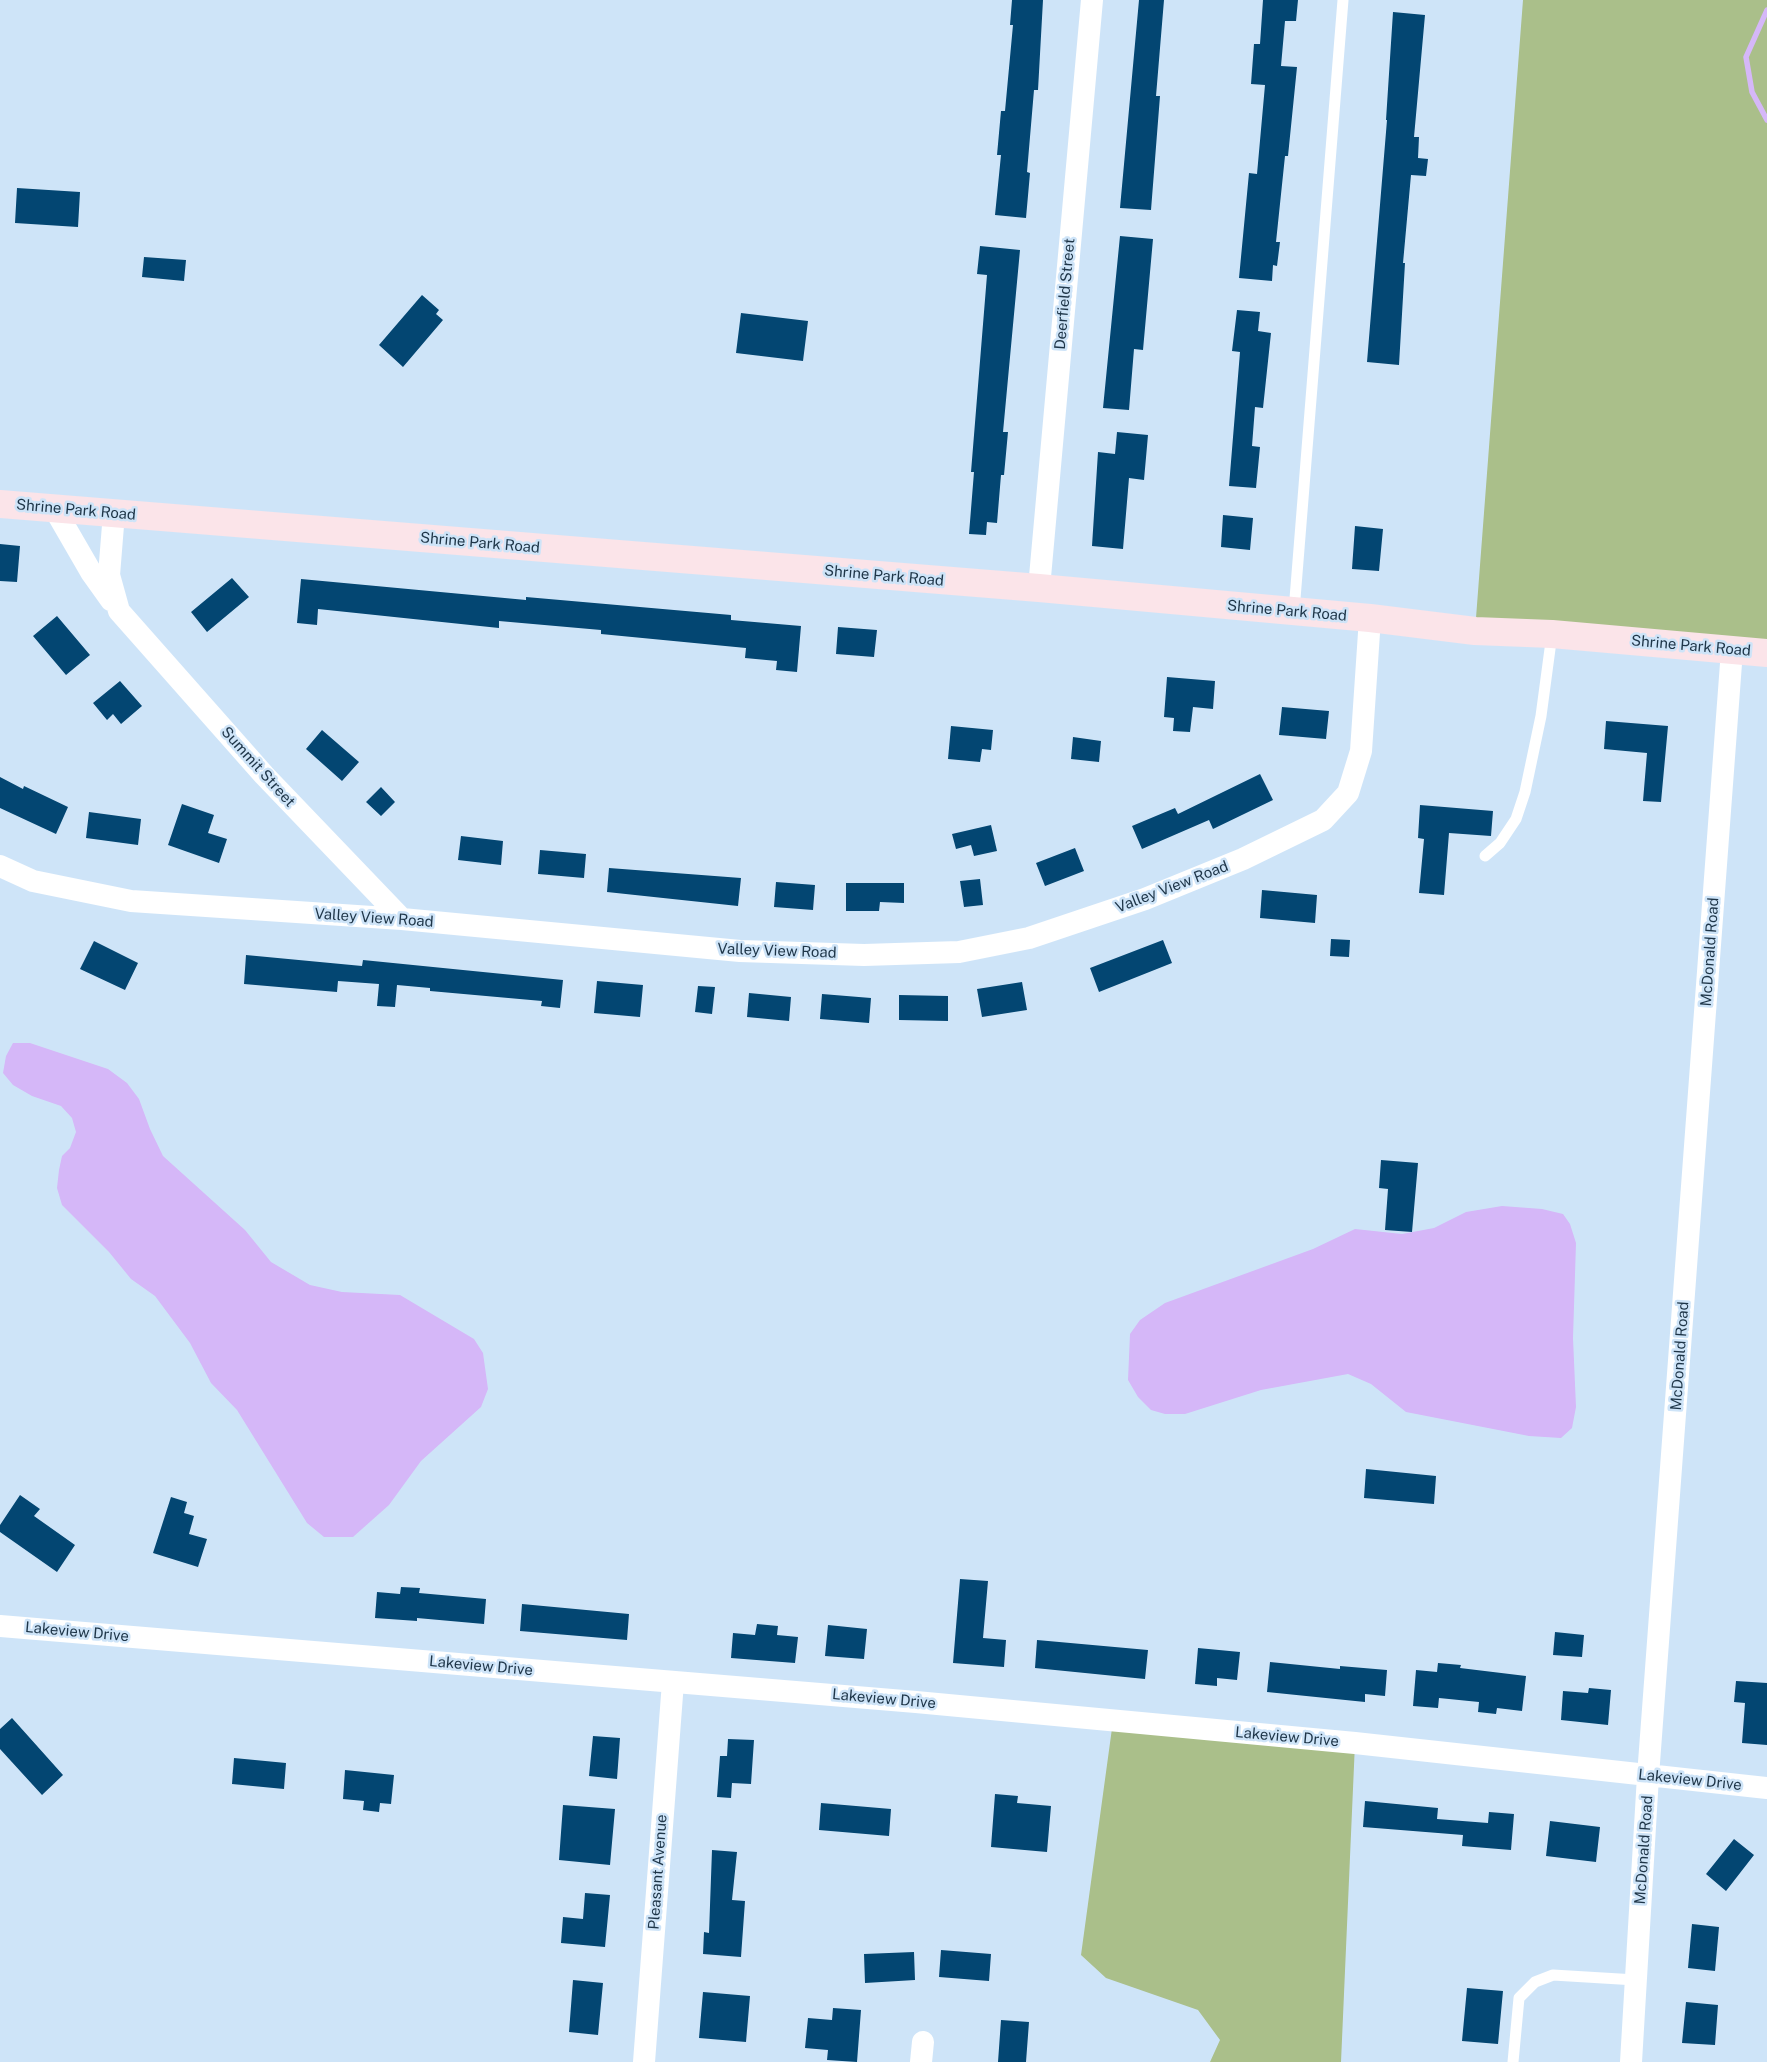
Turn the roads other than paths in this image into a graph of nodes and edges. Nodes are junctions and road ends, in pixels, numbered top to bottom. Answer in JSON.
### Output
{"nodes":[{"id":1,"x":1092,"y":0,"type":"edge"},
{"id":2,"x":1343,"y":0,"type":"edge"},
{"id":3,"x":0,"y":504,"type":"edge"},
{"id":4,"x":54,"y":508,"type":"junction"},
{"id":5,"x":114,"y":513,"type":"junction"},
{"id":6,"x":1039,"y":588,"type":"junction"},
{"id":7,"x":120,"y":611,"type":"junction"},
{"id":8,"x":1294,"y":611,"type":"junction"},
{"id":9,"x":1370,"y":618,"type":"junction"},
{"id":10,"x":1552,"y":634,"type":"junction"},
{"id":11,"x":1732,"y":650,"type":"junction"},
{"id":12,"x":1767,"y":653,"type":"edge"},
{"id":13,"x":1485,"y":856,"type":"dead end"},
{"id":14,"x":0,"y":866,"type":"edge"},
{"id":15,"x":402,"y":919,"type":"junction"},
{"id":16,"x":0,"y":1626,"type":"edge"},
{"id":17,"x":673,"y":1682,"type":"junction"},
{"id":18,"x":1648,"y":1776,"type":"junction"},
{"id":19,"x":1767,"y":1788,"type":"edge"},
{"id":20,"x":1636,"y":1980,"type":"junction"},
{"id":21,"x":644,"y":2062,"type":"edge"},
{"id":22,"x":1513,"y":2062,"type":"edge"},
{"id":23,"x":1631,"y":2062,"type":"edge"}],
"edges":[{"from":1,"to":6,"type":"street","name":"Deerfield Street"},
{"from":2,"to":8,"type":"lane"},
{"from":3,"to":4,"type":"street","name":"Shrine Park Road"},
{"from":4,"to":5,"type":"street","name":"Shrine Park Road"},
{"from":4,"to":7,"type":"street","name":"Summit Street"},
{"from":5,"to":6,"type":"street","name":"Shrine Park Road"},
{"from":5,"to":7,"type":"street","name":"Summit Street"},
{"from":6,"to":8,"type":"street","name":"Shrine Park Road"},
{"from":7,"to":15,"type":"street","name":"Summit Street"},
{"from":8,"to":9,"type":"street","name":"Shrine Park Road"},
{"from":9,"to":10,"type":"street","name":"Shrine Park Road"},
{"from":9,"to":15,"type":"street","name":"Valley View Road"},
{"from":10,"to":11,"type":"street","name":"Shrine Park Road"},
{"from":10,"to":13,"type":"lane"},
{"from":11,"to":12,"type":"street","name":"Shrine Park Road"},
{"from":11,"to":18,"type":"street","name":"McDonald Road"},
{"from":14,"to":15,"type":"street","name":"Valley View Road"},
{"from":16,"to":17,"type":"street","name":"Lakeview Drive"},
{"from":17,"to":18,"type":"street","name":"Lakeview Drive"},
{"from":17,"to":21,"type":"street","name":"Pleasant Avenue"},
{"from":18,"to":19,"type":"street","name":"Lakeview Drive"},
{"from":18,"to":20,"type":"street","name":"McDonald Road"},
{"from":20,"to":22,"type":"lane"},
{"from":20,"to":23,"type":"street","name":"McDonald Road"}]}
